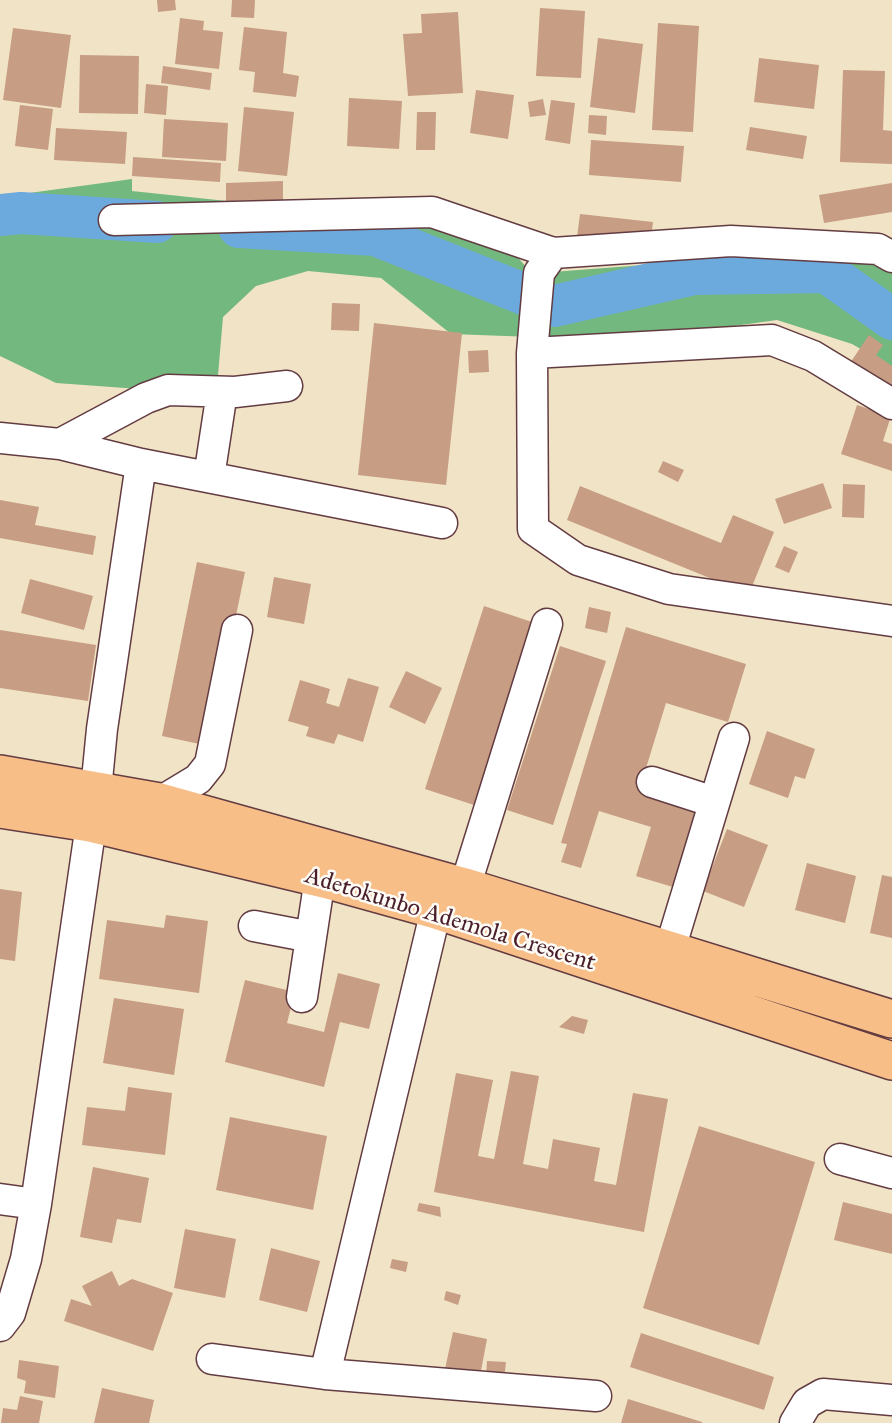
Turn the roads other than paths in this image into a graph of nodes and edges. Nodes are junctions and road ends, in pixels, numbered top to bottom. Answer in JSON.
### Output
{"nodes":[{"id":1,"x":114,"y":220,"type":"dead end"},
{"id":2,"x":892,"y":257,"type":"edge"},
{"id":3,"x":546,"y":263,"type":"junction"},
{"id":4,"x":532,"y":345,"type":"junction"},
{"id":5,"x":287,"y":386,"type":"dead end"},
{"id":6,"x":222,"y":391,"type":"junction"},
{"id":7,"x":892,"y":404,"type":"edge"},
{"id":8,"x":0,"y":438,"type":"edge"},
{"id":9,"x":60,"y":444,"type":"junction"},
{"id":10,"x":141,"y":464,"type":"junction"},
{"id":11,"x":209,"y":477,"type":"junction"},
{"id":12,"x":442,"y":523,"type":"dead end"},
{"id":13,"x":892,"y":621,"type":"edge"},
{"id":14,"x":547,"y":624,"type":"dead end"},
{"id":15,"x":237,"y":630,"type":"dead end"},
{"id":16,"x":734,"y":738,"type":"dead end"},
{"id":17,"x":0,"y":774,"type":"edge"},
{"id":18,"x":652,"y":782,"type":"dead end"},
{"id":19,"x":160,"y":802,"type":"junction"},
{"id":20,"x":715,"y":802,"type":"junction"},
{"id":21,"x":93,"y":807,"type":"junction"},
{"id":22,"x":0,"y":809,"type":"edge"},
{"id":23,"x":320,"y":878,"type":"junction"},
{"id":24,"x":465,"y":887,"type":"junction"},
{"id":25,"x":436,"y":910,"type":"junction"},
{"id":26,"x":254,"y":926,"type":"dead end"},
{"id":27,"x":311,"y":937,"type":"junction"},
{"id":28,"x":670,"y":949,"type":"junction"},
{"id":29,"x":302,"y":997,"type":"dead end"},
{"id":30,"x":892,"y":1019,"type":"edge"},
{"id":31,"x":892,"y":1061,"type":"edge"},
{"id":32,"x":840,"y":1159,"type":"dead end"},
{"id":33,"x":892,"y":1173,"type":"edge"},
{"id":34,"x":0,"y":1199,"type":"edge"},
{"id":35,"x":36,"y":1204,"type":"junction"},
{"id":36,"x":0,"y":1326,"type":"edge"},
{"id":37,"x":212,"y":1359,"type":"dead end"},
{"id":38,"x":325,"y":1374,"type":"junction"},
{"id":39,"x":596,"y":1396,"type":"dead end"},
{"id":40,"x":892,"y":1400,"type":"edge"},
{"id":41,"x":795,"y":1423,"type":"edge"}],
"edges":[{"from":1,"to":3,"type":"street"},
{"from":2,"to":3,"type":"street"},
{"from":3,"to":4,"type":"street"},
{"from":4,"to":7,"type":"street"},
{"from":4,"to":13,"type":"street"},
{"from":5,"to":6,"type":"street"},
{"from":6,"to":9,"type":"street"},
{"from":6,"to":11,"type":"street"},
{"from":8,"to":9,"type":"street"},
{"from":9,"to":10,"type":"street"},
{"from":10,"to":11,"type":"street"},
{"from":10,"to":21,"type":"street"},
{"from":11,"to":12,"type":"street"},
{"from":14,"to":24,"type":"street"},
{"from":15,"to":19,"type":"street"},
{"from":16,"to":20,"type":"street"},
{"from":17,"to":21,"type":"main road","name":"Adetokunbo Ademola Crescent"},
{"from":18,"to":20,"type":"street"},
{"from":19,"to":21,"type":"main road","name":"Adetokunbo Ademola Crescent"},
{"from":19,"to":24,"type":"main road","name":"Adetokunbo Ademola Crescent"},
{"from":20,"to":28,"type":"street"},
{"from":21,"to":22,"type":"main road","name":"Adetokunbo Ademola Crescent"},
{"from":21,"to":23,"type":"main road","name":"Adetokunbo Ademola Crescent"},
{"from":21,"to":35,"type":"street"},
{"from":23,"to":25,"type":"main road","name":"Adetokunbo Ademola Crescent"},
{"from":23,"to":27,"type":"street"},
{"from":24,"to":28,"type":"main road","name":"Adetokunbo Ademola Crescent"},
{"from":25,"to":31,"type":"main road","name":"Adetokunbo Ademola Crescent"},
{"from":25,"to":38,"type":"street"},
{"from":26,"to":27,"type":"street"},
{"from":27,"to":29,"type":"street"},
{"from":28,"to":30,"type":"main road","name":"Adetokunbo Ademola Crescent"},
{"from":32,"to":33,"type":"street"},
{"from":34,"to":35,"type":"street"},
{"from":35,"to":36,"type":"street"},
{"from":37,"to":38,"type":"street"},
{"from":38,"to":39,"type":"street"},
{"from":40,"to":41,"type":"street"}]}
